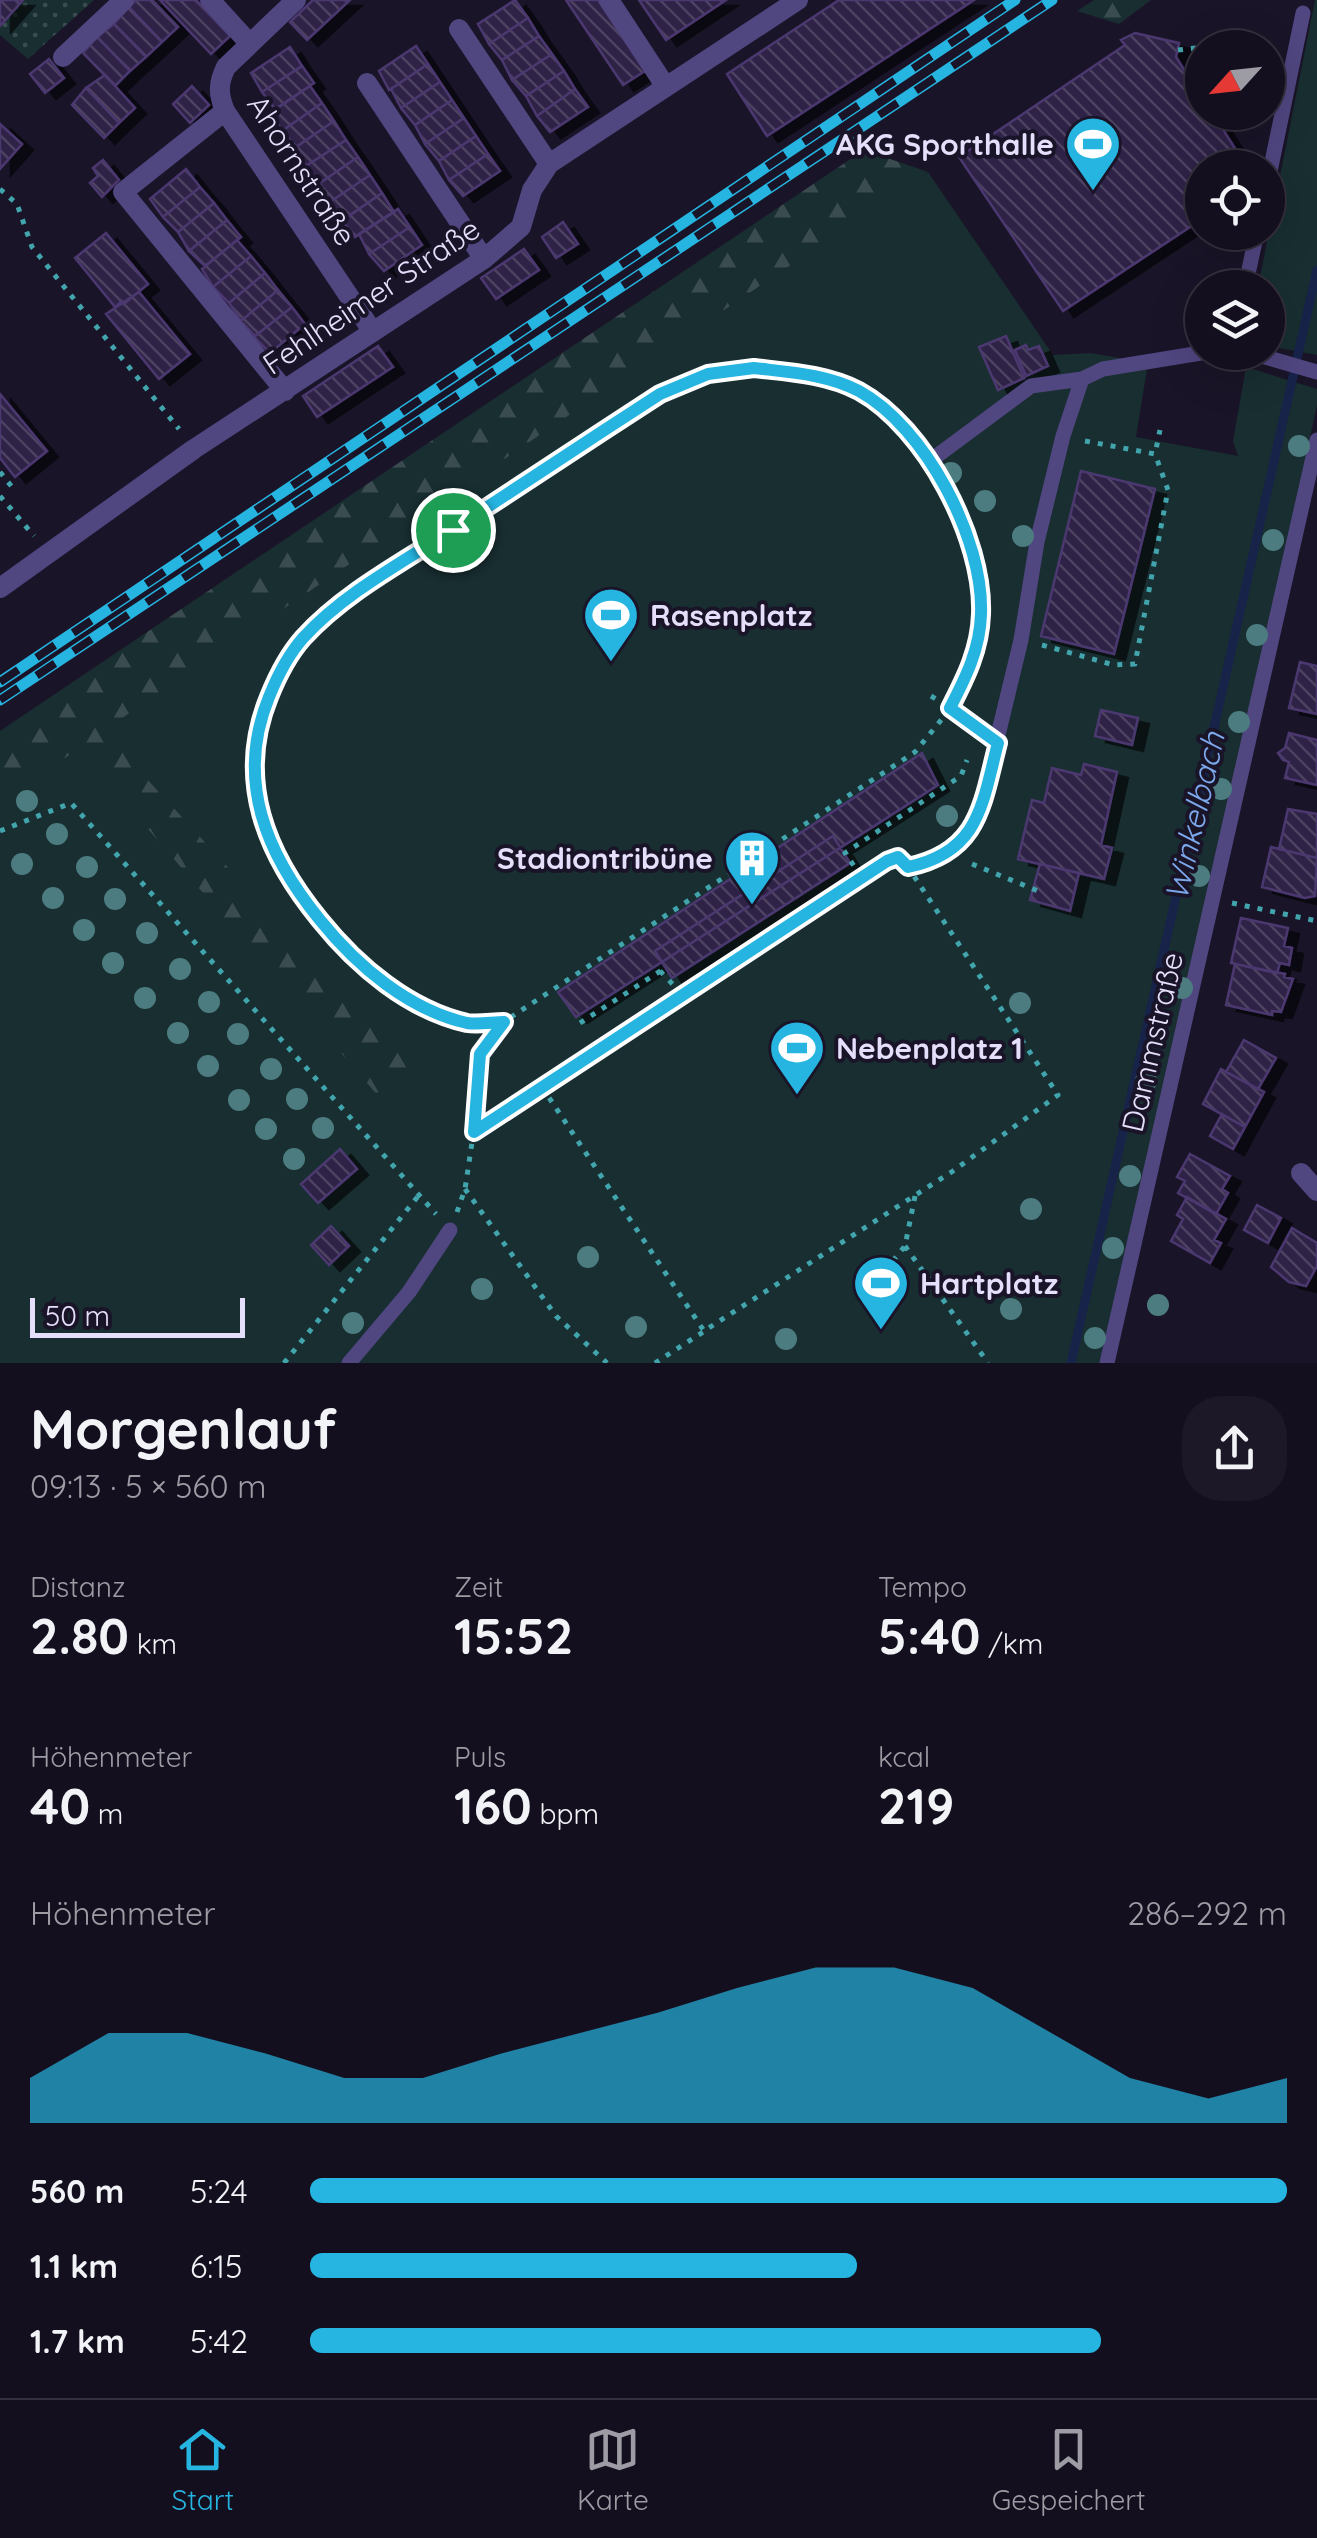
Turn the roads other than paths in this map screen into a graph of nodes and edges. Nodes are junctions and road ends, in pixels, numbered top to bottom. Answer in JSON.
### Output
{"nodes":[{"id":1,"x":124,"y":0,"type":"edge"},
{"id":2,"x":210,"y":0,"type":"edge"},
{"id":3,"x":296,"y":0,"type":"edge"},
{"id":4,"x":609,"y":0,"type":"edge"},
{"id":5,"x":798,"y":0,"type":"edge"},
{"id":6,"x":1303,"y":13,"type":"dead end"},
{"id":7,"x":458,"y":29,"type":"dead end"},
{"id":8,"x":250,"y":44,"type":"junction"},
{"id":9,"x":62,"y":57,"type":"dead end"},
{"id":10,"x":366,"y":83,"type":"dead end"},
{"id":11,"x":666,"y":87,"type":"junction"},
{"id":12,"x":225,"y":110,"type":"junction"},
{"id":13,"x":1275,"y":150,"type":"edge"},
{"id":14,"x":549,"y":164,"type":"junction"},
{"id":15,"x":484,"y":259,"type":"junction"},
{"id":16,"x":373,"y":332,"type":"junction"},
{"id":17,"x":1185,"y":356,"type":"edge"},
{"id":18,"x":1285,"y":363,"type":"edge"},
{"id":19,"x":1317,"y":372,"type":"edge"},
{"id":20,"x":1082,"y":380,"type":"junction"},
{"id":21,"x":285,"y":391,"type":"junction"},
{"id":22,"x":1317,"y":440,"type":"edge"},
{"id":23,"x":930,"y":461,"type":"road end"},
{"id":24,"x":0,"y":588,"type":"edge"},
{"id":25,"x":946,"y":853,"type":"road end"},
{"id":26,"x":1301,"y":1172,"type":"dead end"},
{"id":27,"x":1317,"y":1191,"type":"edge"},
{"id":28,"x":450,"y":1230,"type":"road end"},
{"id":29,"x":349,"y":1363,"type":"edge"},
{"id":30,"x":1107,"y":1363,"type":"edge"}],
"edges":[{"from":1,"to":9,"type":"street"},
{"from":2,"to":8,"type":"street"},
{"from":3,"to":8,"type":"street","name":"Ahornstraße"},
{"from":4,"to":11,"type":"street"},
{"from":5,"to":11,"type":"street","name":"Fehlheimer Straße"},
{"from":6,"to":13,"type":"lane"},
{"from":7,"to":14,"type":"street"},
{"from":8,"to":12,"type":"street","name":"Ahornstraße"},
{"from":10,"to":15,"type":"street"},
{"from":11,"to":14,"type":"street","name":"Fehlheimer Straße"},
{"from":12,"to":16,"type":"street","name":"Ahornstraße"},
{"from":12,"to":21,"type":"street"},
{"from":14,"to":15,"type":"street","name":"Fehlheimer Straße"},
{"from":15,"to":16,"type":"street","name":"Fehlheimer Straße"},
{"from":16,"to":21,"type":"street","name":"Fehlheimer Straße"},
{"from":17,"to":20,"type":"lane"},
{"from":18,"to":19,"type":"lane"},
{"from":20,"to":23,"type":"lane"},
{"from":20,"to":25,"type":"lane"},
{"from":21,"to":24,"type":"street","name":"Fehlheimer Straße"},
{"from":22,"to":30,"type":"lane","name":"Dammstraße"},
{"from":26,"to":27,"type":"street"},
{"from":28,"to":29,"type":"lane"}]}
